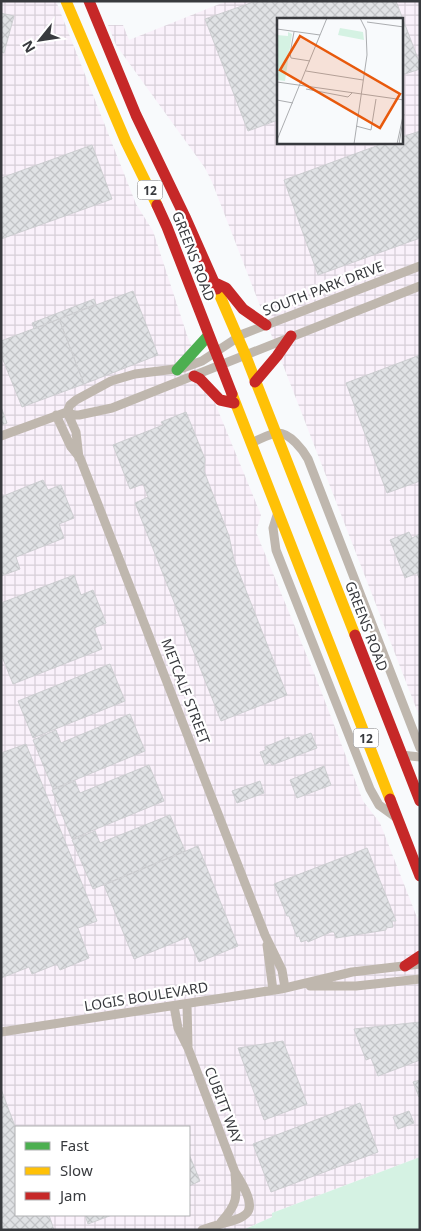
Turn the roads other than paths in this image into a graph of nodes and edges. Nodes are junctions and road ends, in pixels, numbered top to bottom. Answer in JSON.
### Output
{"nodes":[{"id":1,"x":66,"y":1,"type":"edge"},
{"id":2,"x":89,"y":1,"type":"edge"},
{"id":3,"x":420,"y":266,"type":"edge"},
{"id":4,"x":213,"y":282,"type":"junction"},
{"id":5,"x":420,"y":286,"type":"edge"},
{"id":6,"x":266,"y":325,"type":"junction"},
{"id":7,"x":208,"y":336,"type":"junction"},
{"id":8,"x":291,"y":336,"type":"junction"},
{"id":9,"x":238,"y":337,"type":"junction"},
{"id":10,"x":215,"y":352,"type":"junction"},
{"id":11,"x":245,"y":354,"type":"junction"},
{"id":12,"x":220,"y":365,"type":"junction"},
{"id":13,"x":177,"y":370,"type":"junction"},
{"id":14,"x":194,"y":376,"type":"junction"},
{"id":15,"x":256,"y":382,"type":"junction"},
{"id":16,"x":234,"y":403,"type":"junction"},
{"id":17,"x":67,"y":412,"type":"junction"},
{"id":18,"x":56,"y":416,"type":"junction"},
{"id":19,"x":275,"y":433,"type":"junction"},
{"id":20,"x":1,"y":436,"type":"edge"},
{"id":21,"x":251,"y":443,"type":"junction"},
{"id":22,"x":80,"y":458,"type":"junction"},
{"id":23,"x":420,"y":748,"type":"edge"},
{"id":24,"x":401,"y":755,"type":"junction"},
{"id":25,"x":420,"y":757,"type":"edge"},
{"id":26,"x":420,"y":802,"type":"edge"},
{"id":27,"x":420,"y":876,"type":"edge"},
{"id":28,"x":265,"y":935,"type":"junction"},
{"id":29,"x":420,"y":956,"type":"edge"},
{"id":30,"x":420,"y":964,"type":"edge"},
{"id":31,"x":405,"y":966,"type":"junction"},
{"id":32,"x":420,"y":979,"type":"edge"},
{"id":33,"x":290,"y":987,"type":"junction"},
{"id":34,"x":273,"y":990,"type":"junction"},
{"id":35,"x":187,"y":1004,"type":"junction"},
{"id":36,"x":174,"y":1006,"type":"junction"},
{"id":37,"x":1,"y":1032,"type":"edge"},
{"id":38,"x":188,"y":1048,"type":"junction"},
{"id":39,"x":235,"y":1172,"type":"junction"},
{"id":40,"x":221,"y":1222,"type":"junction"},
{"id":41,"x":202,"y":1230,"type":"edge"}],
"edges":[{"from":1,"to":7,"type":"main road","name":"GREENS ROAD","number":"12"},
{"from":2,"to":4,"type":"main road","name":"GREENS ROAD","number":"12"},
{"from":3,"to":6,"type":"street","name":"SOUTH PARK DRIVE"},
{"from":4,"to":6,"type":"main road"},
{"from":4,"to":9,"type":"main road","name":"GREENS ROAD","number":"12"},
{"from":5,"to":8,"type":"street"},
{"from":6,"to":9,"type":"street","name":"SOUTH PARK DRIVE"},
{"from":7,"to":10,"type":"main road","name":"GREENS ROAD","number":"12"},
{"from":7,"to":13,"type":"main road"},
{"from":8,"to":11,"type":"street"},
{"from":8,"to":15,"type":"main road"},
{"from":9,"to":10,"type":"street","name":"SOUTH PARK DRIVE"},
{"from":9,"to":11,"type":"main road","name":"GREENS ROAD","number":"12"},
{"from":10,"to":12,"type":"main road","name":"GREENS ROAD","number":"12"},
{"from":10,"to":13,"type":"street","name":"SOUTH PARK DRIVE"},
{"from":11,"to":12,"type":"street"},
{"from":11,"to":15,"type":"main road","name":"GREENS ROAD","number":"12"},
{"from":12,"to":14,"type":"street"},
{"from":12,"to":16,"type":"main road","name":"GREENS ROAD","number":"12"},
{"from":13,"to":17,"type":"street","name":"SOUTH PARK DRIVE"},
{"from":14,"to":16,"type":"main road"},
{"from":14,"to":17,"type":"street"},
{"from":15,"to":19,"type":"main road","name":"GREENS ROAD","number":"12"},
{"from":16,"to":21,"type":"main road","name":"GREENS ROAD","number":"12"},
{"from":17,"to":18,"type":"street"},
{"from":17,"to":22,"type":"street","name":"METCALF STREET"},
{"from":18,"to":20,"type":"street"},
{"from":18,"to":22,"type":"street","name":"METCALF STREET"},
{"from":19,"to":21,"type":"street"},
{"from":19,"to":23,"type":"street","name":"GREENS ROAD"},
{"from":19,"to":24,"type":"main road","name":"GREENS ROAD","number":"12"},
{"from":21,"to":27,"type":"main road","name":"GREENS ROAD","number":"12"},
{"from":22,"to":28,"type":"street","name":"METCALF STREET"},
{"from":24,"to":25,"type":"street"},
{"from":24,"to":26,"type":"main road","name":"GREENS ROAD","number":"12"},
{"from":28,"to":33,"type":"street","name":"METCALF STREET"},
{"from":28,"to":34,"type":"street","name":"METCALF STREET"},
{"from":29,"to":31,"type":"main road"},
{"from":30,"to":31,"type":"street","name":"LOGIS BOULEVARD"},
{"from":31,"to":33,"type":"street","name":"LOGIS BOULEVARD"},
{"from":32,"to":33,"type":"street","name":"LOGIS BOULEVARD"},
{"from":33,"to":34,"type":"street","name":"LOGIS BOULEVARD"},
{"from":34,"to":35,"type":"street","name":"LOGIS BOULEVARD"},
{"from":35,"to":36,"type":"street","name":"LOGIS BOULEVARD"},
{"from":35,"to":38,"type":"street","name":"CUBITT WAY"},
{"from":36,"to":37,"type":"street","name":"LOGIS BOULEVARD"},
{"from":36,"to":38,"type":"street","name":"CUBITT WAY"},
{"from":38,"to":39,"type":"street","name":"CUBITT WAY"},
{"from":39,"to":40,"type":"street","name":"CUBITT WAY"},
{"from":39,"to":40,"type":"street","name":"CUBITT WAY"},
{"from":40,"to":41,"type":"street","name":"CUBITT WAY"}]}
